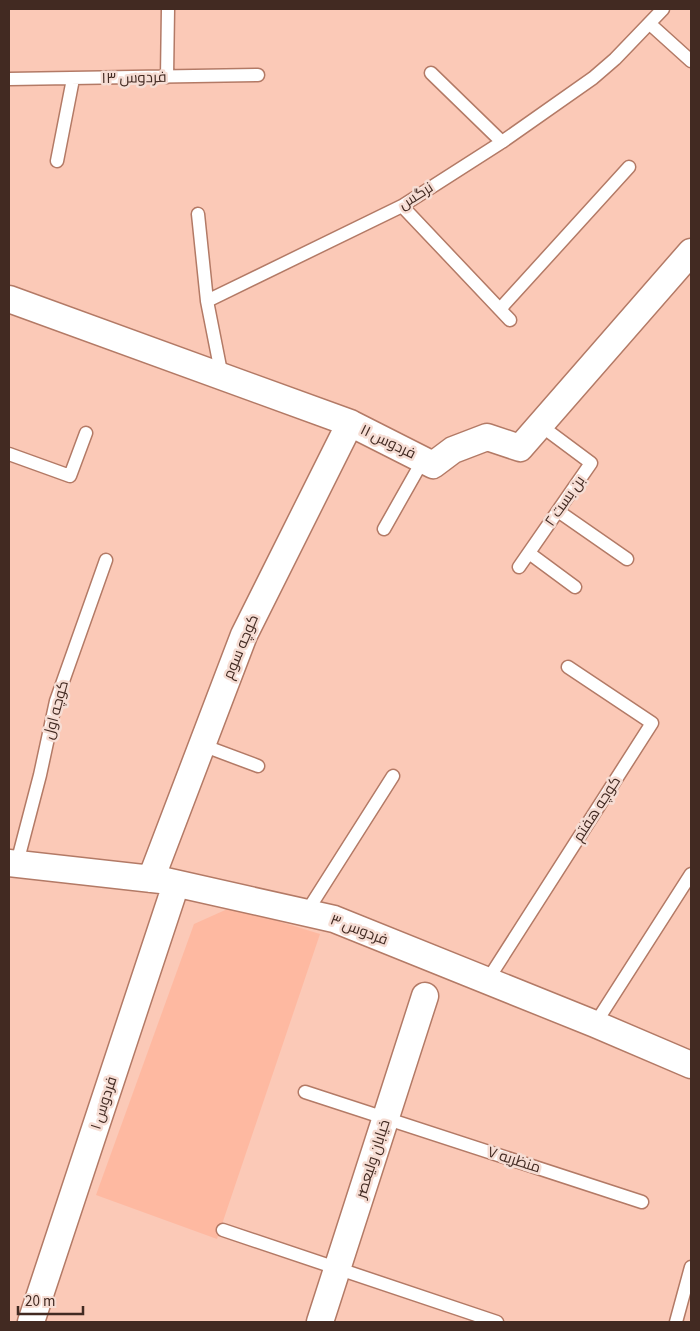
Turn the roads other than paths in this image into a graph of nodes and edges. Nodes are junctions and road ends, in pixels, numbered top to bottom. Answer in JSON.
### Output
{"nodes":[{"id":1,"x":168,"y":9,"type":"edge"},
{"id":2,"x":663,"y":9,"type":"edge"},
{"id":3,"x":650,"y":24,"type":"junction"},
{"id":4,"x":691,"y":61,"type":"edge"},
{"id":5,"x":431,"y":73,"type":"dead end"},
{"id":6,"x":258,"y":75,"type":"dead end"},
{"id":7,"x":166,"y":77,"type":"junction"},
{"id":8,"x":73,"y":79,"type":"junction"},
{"id":9,"x":9,"y":80,"type":"edge"},
{"id":10,"x":502,"y":142,"type":"junction"},
{"id":11,"x":57,"y":161,"type":"dead end"},
{"id":12,"x":629,"y":166,"type":"dead end"},
{"id":13,"x":402,"y":206,"type":"junction"},
{"id":14,"x":198,"y":214,"type":"dead end"},
{"id":15,"x":691,"y":252,"type":"edge"},
{"id":16,"x":9,"y":299,"type":"edge"},
{"id":17,"x":207,"y":301,"type":"junction"},
{"id":18,"x":500,"y":309,"type":"junction"},
{"id":19,"x":510,"y":320,"type":"dead end"},
{"id":20,"x":222,"y":377,"type":"junction"},
{"id":21,"x":350,"y":423,"type":"junction"},
{"id":22,"x":540,"y":425,"type":"junction"},
{"id":23,"x":86,"y":433,"type":"dead end"},
{"id":24,"x":9,"y":454,"type":"edge"},
{"id":25,"x":423,"y":460,"type":"junction"},
{"id":26,"x":558,"y":511,"type":"junction"},
{"id":27,"x":384,"y":529,"type":"dead end"},
{"id":28,"x":529,"y":553,"type":"junction"},
{"id":29,"x":627,"y":559,"type":"dead end"},
{"id":30,"x":106,"y":560,"type":"dead end"},
{"id":31,"x":519,"y":567,"type":"dead end"},
{"id":32,"x":575,"y":586,"type":"dead end"},
{"id":33,"x":568,"y":667,"type":"dead end"},
{"id":34,"x":202,"y":744,"type":"junction"},
{"id":35,"x":258,"y":766,"type":"dead end"},
{"id":36,"x":393,"y":776,"type":"dead end"},
{"id":37,"x":13,"y":863,"type":"edge"},
{"id":38,"x":691,"y":874,"type":"edge"},
{"id":39,"x":151,"y":879,"type":"junction"},
{"id":40,"x":176,"y":884,"type":"junction"},
{"id":41,"x":306,"y":913,"type":"junction"},
{"id":42,"x":487,"y":981,"type":"junction"},
{"id":43,"x":425,"y":996,"type":"dead end"},
{"id":44,"x":595,"y":1024,"type":"junction"},
{"id":45,"x":691,"y":1065,"type":"edge"},
{"id":46,"x":305,"y":1092,"type":"dead end"},
{"id":47,"x":386,"y":1118,"type":"junction"},
{"id":48,"x":642,"y":1202,"type":"dead end"},
{"id":49,"x":223,"y":1230,"type":"dead end"},
{"id":50,"x":691,"y":1267,"type":"edge"},
{"id":51,"x":338,"y":1268,"type":"junction"},
{"id":52,"x":31,"y":1322,"type":"edge"},
{"id":53,"x":320,"y":1322,"type":"edge"},
{"id":54,"x":497,"y":1322,"type":"edge"},
{"id":55,"x":676,"y":1322,"type":"edge"}],
"edges":[{"from":1,"to":7,"type":"lane"},
{"from":2,"to":3,"type":"lane","name":"نرگس"},
{"from":3,"to":4,"type":"lane"},
{"from":3,"to":10,"type":"lane","name":"نرگس"},
{"from":5,"to":10,"type":"lane"},
{"from":6,"to":7,"type":"lane","name":"فردوس ۱۳"},
{"from":7,"to":8,"type":"lane","name":"فردوس ۱۳"},
{"from":8,"to":9,"type":"lane","name":"فردوس ۱۳"},
{"from":8,"to":11,"type":"lane"},
{"from":10,"to":13,"type":"lane","name":"نرگس"},
{"from":12,"to":18,"type":"lane"},
{"from":13,"to":17,"type":"lane","name":"نرگس"},
{"from":13,"to":18,"type":"lane"},
{"from":14,"to":17,"type":"lane"},
{"from":15,"to":22,"type":"street","name":"فردوس ۱۱"},
{"from":16,"to":20,"type":"street","name":"فردوس ۱۱"},
{"from":17,"to":20,"type":"lane"},
{"from":18,"to":19,"type":"lane"},
{"from":20,"to":21,"type":"street","name":"فردوس ۱۱"},
{"from":21,"to":25,"type":"street","name":"فردوس ۱۱"},
{"from":21,"to":34,"type":"street","name":"کوچه سوم"},
{"from":22,"to":25,"type":"street","name":"فردوس ۱۱"},
{"from":22,"to":26,"type":"lane","name":"بن بست ۲"},
{"from":23,"to":24,"type":"lane"},
{"from":25,"to":27,"type":"lane"},
{"from":26,"to":28,"type":"lane","name":"بن بست ۲"},
{"from":26,"to":29,"type":"lane"},
{"from":28,"to":31,"type":"lane","name":"بن بست ۲"},
{"from":28,"to":32,"type":"lane"},
{"from":30,"to":37,"type":"lane","name":"کوچه اول"},
{"from":33,"to":42,"type":"lane","name":"کوچه هفتم"},
{"from":34,"to":35,"type":"lane"},
{"from":34,"to":39,"type":"street","name":"کوچه سوم"},
{"from":36,"to":41,"type":"lane"},
{"from":37,"to":39,"type":"street","name":"فردوس ۳"},
{"from":38,"to":44,"type":"lane"},
{"from":39,"to":40,"type":"street","name":"فردوس ۳"},
{"from":40,"to":41,"type":"street","name":"فردوس ۳"},
{"from":40,"to":52,"type":"street","name":"فردوس ۱"},
{"from":41,"to":42,"type":"street","name":"فردوس ۳"},
{"from":42,"to":44,"type":"street","name":"فردوس ۳"},
{"from":43,"to":47,"type":"street","name":"خیابان ولیعصر"},
{"from":44,"to":45,"type":"street","name":"فردوس ۳"},
{"from":46,"to":47,"type":"lane","name":"منظریه ۷"},
{"from":47,"to":48,"type":"lane","name":"منظریه ۷"},
{"from":47,"to":51,"type":"street","name":"خیابان ولیعصر"},
{"from":49,"to":51,"type":"lane"},
{"from":50,"to":55,"type":"lane"},
{"from":51,"to":53,"type":"street","name":"خیابان ولیعصر"},
{"from":51,"to":54,"type":"lane"}]}
